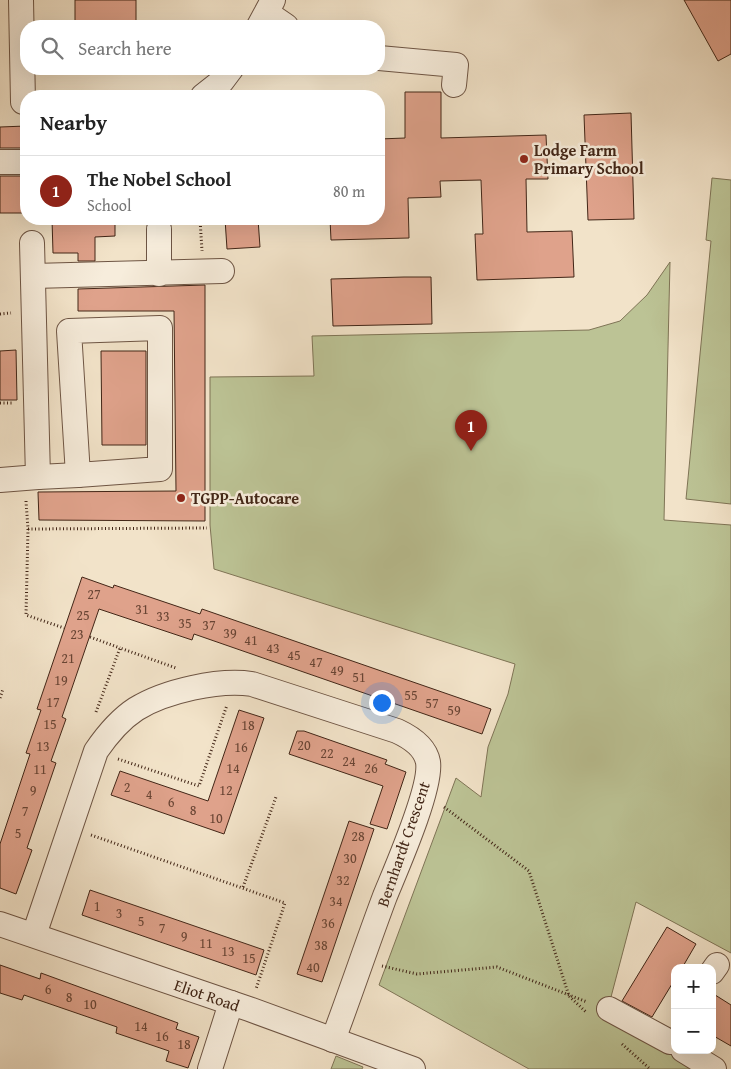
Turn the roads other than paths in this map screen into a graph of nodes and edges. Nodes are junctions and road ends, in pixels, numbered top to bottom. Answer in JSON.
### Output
{"nodes":[{"id":1,"x":21,"y":0,"type":"edge"},
{"id":2,"x":266,"y":13,"type":"edge"},
{"id":3,"x":21,"y":20,"type":"edge"},
{"id":4,"x":277,"y":20,"type":"edge"},
{"id":5,"x":385,"y":58,"type":"edge"},
{"id":6,"x":22,"y":75,"type":"edge"},
{"id":7,"x":226,"y":75,"type":"edge"},
{"id":8,"x":454,"y":84,"type":"dead end"},
{"id":9,"x":23,"y":90,"type":"edge"},
{"id":10,"x":211,"y":90,"type":"edge"},
{"id":11,"x":0,"y":162,"type":"edge"},
{"id":12,"x":20,"y":162,"type":"edge"},
{"id":13,"x":0,"y":175,"type":"edge"},
{"id":14,"x":20,"y":175,"type":"edge"},
{"id":15,"x":159,"y":229,"type":"dead end"},
{"id":16,"x":32,"y":243,"type":"dead end"},
{"id":17,"x":213,"y":272,"type":"road end"},
{"id":18,"x":158,"y":274,"type":"junction"},
{"id":19,"x":33,"y":276,"type":"junction"},
{"id":20,"x":34,"y":330,"type":"junction"},
{"id":21,"x":69,"y":331,"type":"junction"},
{"id":22,"x":78,"y":475,"type":"junction"},
{"id":23,"x":31,"y":478,"type":"junction"},
{"id":24,"x":0,"y":480,"type":"edge"},
{"id":25,"x":0,"y":924,"type":"edge"},
{"id":26,"x":34,"y":935,"type":"junction"},
{"id":27,"x":240,"y":1006,"type":"junction"},
{"id":28,"x":600,"y":1012,"type":"road end"},
{"id":29,"x":333,"y":1040,"type":"junction"},
{"id":30,"x":671,"y":1041,"type":"edge"},
{"id":31,"x":692,"y":1054,"type":"edge"},
{"id":32,"x":210,"y":1069,"type":"edge"},
{"id":33,"x":413,"y":1069,"type":"edge"},
{"id":34,"x":714,"y":1069,"type":"edge"}],
"edges":[{"from":1,"to":3,"type":"street"},
{"from":2,"to":4,"type":"street"},
{"from":5,"to":8,"type":"street"},
{"from":6,"to":9,"type":"street"},
{"from":7,"to":10,"type":"street"},
{"from":11,"to":12,"type":"street"},
{"from":13,"to":14,"type":"street"},
{"from":15,"to":18,"type":"street"},
{"from":16,"to":19,"type":"street"},
{"from":17,"to":18,"type":"street"},
{"from":18,"to":19,"type":"street"},
{"from":19,"to":20,"type":"street"},
{"from":20,"to":21,"type":"street"},
{"from":20,"to":23,"type":"street"},
{"from":21,"to":22,"type":"street"},
{"from":21,"to":22,"type":"street"},
{"from":22,"to":23,"type":"street"},
{"from":23,"to":24,"type":"street"},
{"from":25,"to":26,"type":"street","name":"Eliot Road"},
{"from":26,"to":27,"type":"street","name":"Eliot Road"},
{"from":26,"to":29,"type":"street","name":"Bernhardt Crescent"},
{"from":27,"to":29,"type":"street","name":"Eliot Road"},
{"from":27,"to":32,"type":"street"},
{"from":28,"to":30,"type":"street"},
{"from":29,"to":33,"type":"street","name":"Eliot Road"},
{"from":31,"to":34,"type":"street"}]}
